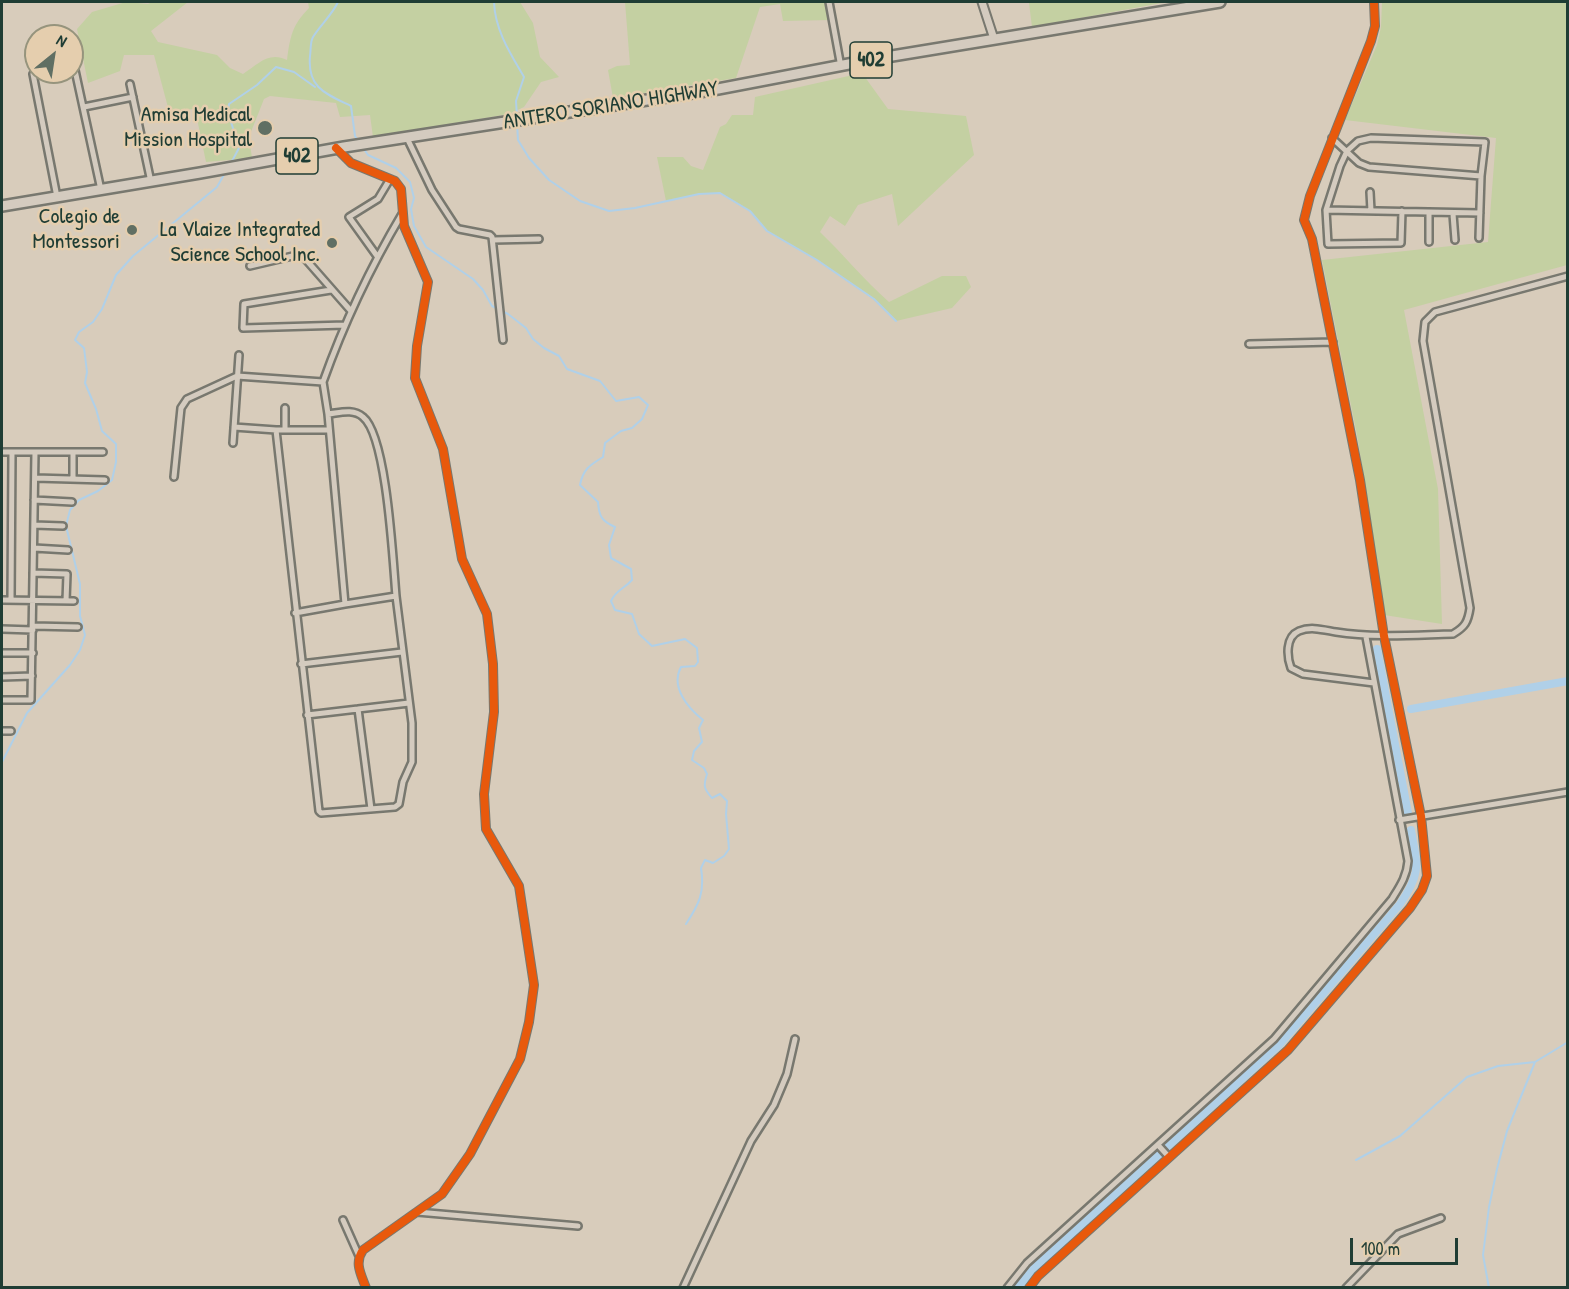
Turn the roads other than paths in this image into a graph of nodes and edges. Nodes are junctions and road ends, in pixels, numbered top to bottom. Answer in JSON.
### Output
{"nodes":[{"id":1,"x":829,"y":2,"type":"edge"},
{"id":2,"x":982,"y":2,"type":"edge"},
{"id":3,"x":1220,"y":2,"type":"edge"},
{"id":4,"x":1374,"y":2,"type":"edge"},
{"id":5,"x":994,"y":39,"type":"junction"},
{"id":6,"x":840,"y":67,"type":"junction"},
{"id":7,"x":35,"y":84,"type":"edge"},
{"id":8,"x":79,"y":84,"type":"edge"},
{"id":9,"x":130,"y":84,"type":"dead end"},
{"id":10,"x":133,"y":97,"type":"junction"},
{"id":11,"x":84,"y":106,"type":"junction"},
{"id":12,"x":407,"y":138,"type":"junction"},
{"id":13,"x":1332,"y":138,"type":"junction"},
{"id":14,"x":336,"y":148,"type":"junction"},
{"id":15,"x":1347,"y":151,"type":"junction"},
{"id":16,"x":1481,"y":176,"type":"junction"},
{"id":17,"x":390,"y":178,"type":"junction"},
{"id":18,"x":151,"y":182,"type":"junction"},
{"id":19,"x":101,"y":190,"type":"junction"},
{"id":20,"x":1370,"y":192,"type":"dead end"},
{"id":21,"x":57,"y":197,"type":"junction"},
{"id":22,"x":2,"y":206,"type":"edge"},
{"id":23,"x":1326,"y":210,"type":"junction"},
{"id":24,"x":1371,"y":211,"type":"junction"},
{"id":25,"x":1402,"y":211,"type":"junction"},
{"id":26,"x":403,"y":213,"type":"junction"},
{"id":27,"x":1429,"y":213,"type":"junction"},
{"id":28,"x":1480,"y":213,"type":"junction"},
{"id":29,"x":1453,"y":214,"type":"junction"},
{"id":30,"x":1479,"y":238,"type":"dead end"},
{"id":31,"x":539,"y":239,"type":"dead end"},
{"id":32,"x":493,"y":240,"type":"junction"},
{"id":33,"x":1455,"y":240,"type":"dead end"},
{"id":34,"x":1429,"y":242,"type":"dead end"},
{"id":35,"x":377,"y":256,"type":"junction"},
{"id":36,"x":250,"y":266,"type":"dead end"},
{"id":37,"x":1568,"y":276,"type":"edge"},
{"id":38,"x":331,"y":290,"type":"junction"},
{"id":39,"x":351,"y":311,"type":"junction"},
{"id":40,"x":345,"y":324,"type":"junction"},
{"id":41,"x":503,"y":340,"type":"dead end"},
{"id":42,"x":1333,"y":342,"type":"junction"},
{"id":43,"x":1249,"y":344,"type":"dead end"},
{"id":44,"x":239,"y":355,"type":"dead end"},
{"id":45,"x":237,"y":376,"type":"junction"},
{"id":46,"x":323,"y":382,"type":"junction"},
{"id":47,"x":285,"y":408,"type":"dead end"},
{"id":48,"x":328,"y":414,"type":"junction"},
{"id":49,"x":234,"y":427,"type":"junction"},
{"id":50,"x":276,"y":430,"type":"junction"},
{"id":51,"x":285,"y":430,"type":"junction"},
{"id":52,"x":328,"y":430,"type":"junction"},
{"id":53,"x":233,"y":443,"type":"dead end"},
{"id":54,"x":2,"y":452,"type":"edge"},
{"id":55,"x":12,"y":452,"type":"junction"},
{"id":56,"x":35,"y":452,"type":"junction"},
{"id":57,"x":73,"y":452,"type":"junction"},
{"id":58,"x":103,"y":452,"type":"dead end"},
{"id":59,"x":174,"y":477,"type":"dead end"},
{"id":60,"x":35,"y":478,"type":"junction"},
{"id":61,"x":73,"y":478,"type":"junction"},
{"id":62,"x":105,"y":480,"type":"dead end"},
{"id":63,"x":34,"y":500,"type":"junction"},
{"id":64,"x":72,"y":502,"type":"dead end"},
{"id":65,"x":34,"y":525,"type":"junction"},
{"id":66,"x":63,"y":526,"type":"dead end"},
{"id":67,"x":34,"y":548,"type":"junction"},
{"id":68,"x":68,"y":550,"type":"dead end"},
{"id":69,"x":33,"y":573,"type":"junction"},
{"id":70,"x":396,"y":597,"type":"junction"},
{"id":71,"x":2,"y":600,"type":"edge"},
{"id":72,"x":11,"y":600,"type":"junction"},
{"id":73,"x":33,"y":600,"type":"junction"},
{"id":74,"x":66,"y":601,"type":"junction"},
{"id":75,"x":74,"y":601,"type":"dead end"},
{"id":76,"x":345,"y":604,"type":"junction"},
{"id":77,"x":295,"y":613,"type":"junction"},
{"id":78,"x":78,"y":627,"type":"dead end"},
{"id":79,"x":33,"y":628,"type":"junction"},
{"id":80,"x":2,"y":630,"type":"edge"},
{"id":81,"x":1384,"y":636,"type":"junction"},
{"id":82,"x":1366,"y":637,"type":"junction"},
{"id":83,"x":33,"y":652,"type":"junction"},
{"id":84,"x":402,"y":652,"type":"junction"},
{"id":85,"x":2,"y":653,"type":"edge"},
{"id":86,"x":301,"y":664,"type":"junction"},
{"id":87,"x":2,"y":676,"type":"edge"},
{"id":88,"x":32,"y":676,"type":"junction"},
{"id":89,"x":1374,"y":683,"type":"junction"},
{"id":90,"x":2,"y":700,"type":"edge"},
{"id":91,"x":410,"y":703,"type":"junction"},
{"id":92,"x":358,"y":709,"type":"junction"},
{"id":93,"x":307,"y":715,"type":"junction"},
{"id":94,"x":2,"y":731,"type":"edge"},
{"id":95,"x":11,"y":731,"type":"dead end"},
{"id":96,"x":1568,"y":792,"type":"edge"},
{"id":97,"x":371,"y":809,"type":"junction"},
{"id":98,"x":1421,"y":816,"type":"junction"},
{"id":99,"x":1399,"y":820,"type":"junction"},
{"id":100,"x":795,"y":1039,"type":"dead end"},
{"id":101,"x":1158,"y":1145,"type":"junction"},
{"id":102,"x":1169,"y":1157,"type":"junction"},
{"id":103,"x":417,"y":1212,"type":"junction"},
{"id":104,"x":1441,"y":1218,"type":"dead end"},
{"id":105,"x":344,"y":1220,"type":"dead end"},
{"id":106,"x":578,"y":1226,"type":"dead end"},
{"id":107,"x":359,"y":1256,"type":"junction"},
{"id":108,"x":366,"y":1287,"type":"edge"},
{"id":109,"x":683,"y":1287,"type":"edge"},
{"id":110,"x":1007,"y":1287,"type":"edge"},
{"id":111,"x":1029,"y":1287,"type":"edge"},
{"id":112,"x":1346,"y":1287,"type":"edge"}],
"edges":[{"from":1,"to":6,"type":"street"},
{"from":2,"to":5,"type":"street"},
{"from":3,"to":5,"type":"main road","name":"ANTERO SORIANO HIGHWAY","number":"402"},
{"from":4,"to":13,"type":"street"},
{"from":5,"to":6,"type":"main road","name":"ANTERO SORIANO HIGHWAY","number":"402"},
{"from":6,"to":12,"type":"main road","name":"ANTERO SORIANO HIGHWAY","number":"402"},
{"from":7,"to":21,"type":"street"},
{"from":8,"to":11,"type":"street"},
{"from":9,"to":10,"type":"street"},
{"from":10,"to":11,"type":"street"},
{"from":10,"to":18,"type":"street"},
{"from":11,"to":19,"type":"street"},
{"from":12,"to":14,"type":"main road","name":"ANTERO SORIANO HIGHWAY","number":"402"},
{"from":12,"to":32,"type":"street"},
{"from":13,"to":15,"type":"street"},
{"from":13,"to":42,"type":"street"},
{"from":14,"to":17,"type":"street"},
{"from":14,"to":18,"type":"main road","name":"ANTERO SORIANO HIGHWAY","number":"402"},
{"from":15,"to":16,"type":"street"},
{"from":15,"to":16,"type":"street"},
{"from":15,"to":23,"type":"street"},
{"from":16,"to":28,"type":"street"},
{"from":17,"to":26,"type":"street"},
{"from":17,"to":35,"type":"street"},
{"from":18,"to":19,"type":"main road","name":"ANTERO SORIANO HIGHWAY","number":"402"},
{"from":19,"to":21,"type":"main road","name":"ANTERO SORIANO HIGHWAY","number":"402"},
{"from":20,"to":24,"type":"street"},
{"from":21,"to":22,"type":"main road","name":"ANTERO SORIANO HIGHWAY","number":"402"},
{"from":23,"to":24,"type":"street"},
{"from":23,"to":25,"type":"street"},
{"from":24,"to":25,"type":"street"},
{"from":25,"to":27,"type":"street"},
{"from":26,"to":35,"type":"street"},
{"from":26,"to":103,"type":"street"},
{"from":27,"to":29,"type":"street"},
{"from":27,"to":34,"type":"street"},
{"from":28,"to":29,"type":"street"},
{"from":28,"to":30,"type":"street"},
{"from":29,"to":33,"type":"street"},
{"from":31,"to":32,"type":"street"},
{"from":32,"to":41,"type":"street"},
{"from":35,"to":39,"type":"street"},
{"from":36,"to":38,"type":"street"},
{"from":37,"to":81,"type":"street"},
{"from":38,"to":39,"type":"street"},
{"from":38,"to":40,"type":"street"},
{"from":39,"to":40,"type":"street"},
{"from":40,"to":46,"type":"street"},
{"from":42,"to":43,"type":"street"},
{"from":42,"to":81,"type":"street"},
{"from":44,"to":45,"type":"street"},
{"from":45,"to":46,"type":"street"},
{"from":45,"to":49,"type":"street"},
{"from":45,"to":59,"type":"street"},
{"from":46,"to":48,"type":"street"},
{"from":47,"to":51,"type":"street"},
{"from":48,"to":52,"type":"street"},
{"from":48,"to":70,"type":"street"},
{"from":49,"to":50,"type":"street"},
{"from":49,"to":53,"type":"street"},
{"from":50,"to":51,"type":"street"},
{"from":50,"to":77,"type":"street"},
{"from":51,"to":52,"type":"street"},
{"from":52,"to":76,"type":"street"},
{"from":54,"to":55,"type":"street"},
{"from":55,"to":56,"type":"street"},
{"from":55,"to":72,"type":"street"},
{"from":56,"to":57,"type":"street"},
{"from":56,"to":60,"type":"street"},
{"from":57,"to":58,"type":"street"},
{"from":57,"to":61,"type":"street"},
{"from":60,"to":61,"type":"street"},
{"from":60,"to":63,"type":"street"},
{"from":61,"to":62,"type":"street"},
{"from":63,"to":64,"type":"street"},
{"from":63,"to":65,"type":"street"},
{"from":65,"to":66,"type":"street"},
{"from":65,"to":67,"type":"street"},
{"from":67,"to":68,"type":"street"},
{"from":67,"to":69,"type":"street"},
{"from":69,"to":73,"type":"street"},
{"from":69,"to":74,"type":"street"},
{"from":70,"to":76,"type":"street"},
{"from":70,"to":84,"type":"street"},
{"from":71,"to":72,"type":"street"},
{"from":72,"to":73,"type":"street"},
{"from":73,"to":74,"type":"street"},
{"from":73,"to":79,"type":"street"},
{"from":74,"to":75,"type":"street"},
{"from":76,"to":77,"type":"street"},
{"from":77,"to":86,"type":"street"},
{"from":78,"to":79,"type":"street"},
{"from":79,"to":80,"type":"street"},
{"from":79,"to":83,"type":"street"},
{"from":81,"to":82,"type":"street"},
{"from":81,"to":98,"type":"street"},
{"from":82,"to":89,"type":"street"},
{"from":82,"to":89,"type":"street"},
{"from":83,"to":85,"type":"street"},
{"from":83,"to":88,"type":"street"},
{"from":84,"to":86,"type":"street"},
{"from":84,"to":91,"type":"street"},
{"from":86,"to":93,"type":"street"},
{"from":87,"to":88,"type":"street"},
{"from":88,"to":90,"type":"street"},
{"from":89,"to":99,"type":"street"},
{"from":91,"to":92,"type":"street"},
{"from":91,"to":97,"type":"street"},
{"from":92,"to":93,"type":"street"},
{"from":92,"to":97,"type":"street"},
{"from":93,"to":97,"type":"street"},
{"from":94,"to":95,"type":"street"},
{"from":96,"to":98,"type":"street"},
{"from":98,"to":99,"type":"street"},
{"from":98,"to":102,"type":"street"},
{"from":99,"to":101,"type":"street"},
{"from":100,"to":109,"type":"street"},
{"from":101,"to":102,"type":"street"},
{"from":101,"to":110,"type":"street"},
{"from":102,"to":111,"type":"street"},
{"from":103,"to":106,"type":"street"},
{"from":103,"to":107,"type":"street"},
{"from":104,"to":112,"type":"street"},
{"from":105,"to":107,"type":"street"},
{"from":107,"to":108,"type":"street"}]}
